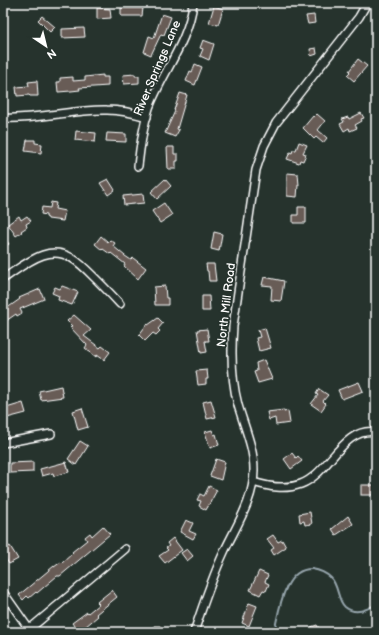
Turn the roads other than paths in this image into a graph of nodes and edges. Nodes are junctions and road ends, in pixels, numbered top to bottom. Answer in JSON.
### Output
{"nodes":[{"id":1,"x":192,"y":3,"type":"edge"},
{"id":2,"x":367,"y":3,"type":"edge"},
{"id":3,"x":147,"y":117,"type":"junction"},
{"id":4,"x":3,"y":118,"type":"edge"},
{"id":5,"x":138,"y":166,"type":"dead end"},
{"id":6,"x":3,"y":279,"type":"edge"},
{"id":7,"x":120,"y":304,"type":"dead end"},
{"id":8,"x":376,"y":432,"type":"edge"},
{"id":9,"x":51,"y":434,"type":"dead end"},
{"id":10,"x":3,"y":443,"type":"edge"},
{"id":11,"x":253,"y":482,"type":"junction"},
{"id":12,"x":125,"y":549,"type":"dead end"},
{"id":13,"x":3,"y":592,"type":"edge"},
{"id":14,"x":27,"y":631,"type":"edge"},
{"id":15,"x":194,"y":632,"type":"edge"}],
"edges":[{"from":1,"to":3,"type":"street","name":"River Springs Lane"},
{"from":2,"to":11,"type":"street","name":"North Mill Road"},
{"from":3,"to":4,"type":"street"},
{"from":3,"to":5,"type":"street","name":"River Springs Lane"},
{"from":6,"to":7,"type":"street"},
{"from":8,"to":11,"type":"street"},
{"from":9,"to":10,"type":"street"},
{"from":11,"to":15,"type":"street","name":"North Mill Road"},
{"from":12,"to":14,"type":"street"},
{"from":13,"to":14,"type":"street"}]}
